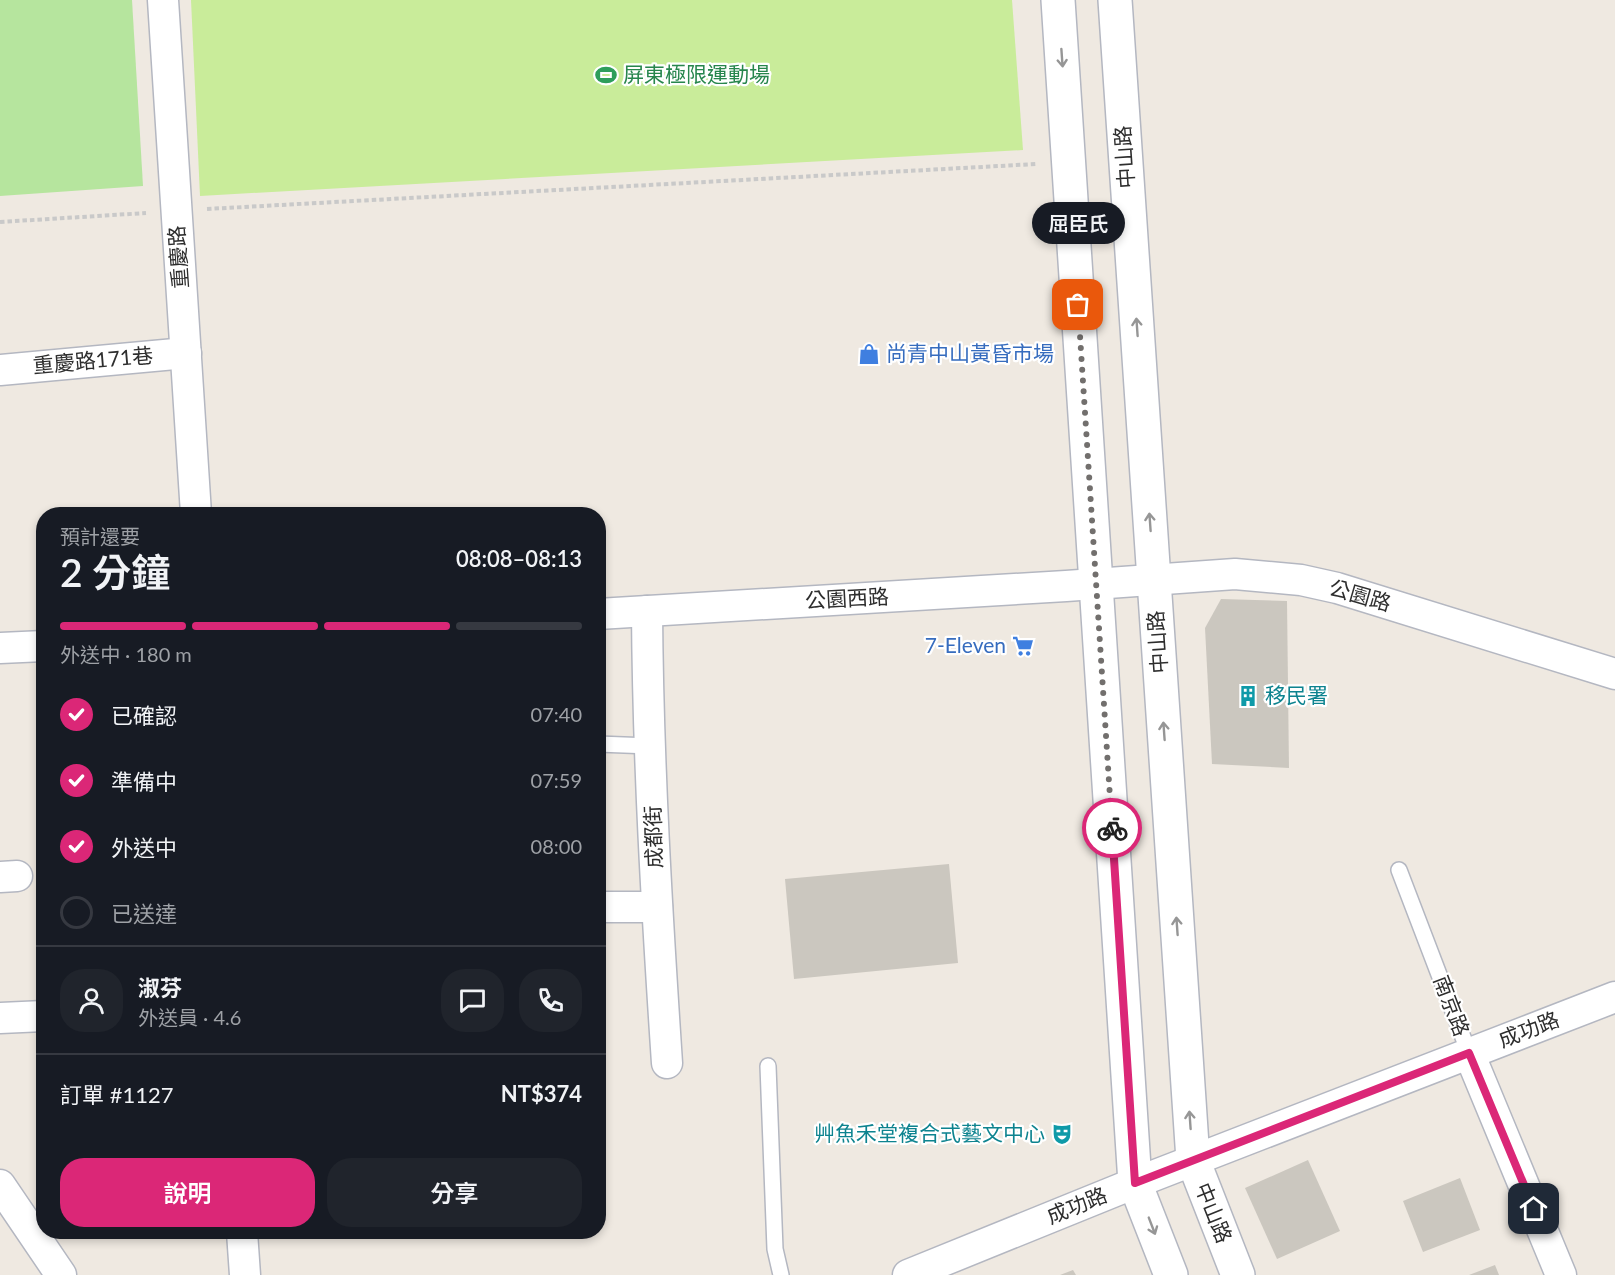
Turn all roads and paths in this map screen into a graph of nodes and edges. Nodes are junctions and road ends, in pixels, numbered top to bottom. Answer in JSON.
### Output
{"nodes":[{"id":1,"x":163,"y":0,"type":"edge"},
{"id":2,"x":1058,"y":0,"type":"edge"},
{"id":3,"x":1115,"y":0,"type":"edge"},
{"id":4,"x":1069,"y":163,"type":"junction"},
{"id":5,"x":176,"y":211,"type":"junction"},
{"id":6,"x":0,"y":222,"type":"edge"},
{"id":7,"x":186,"y":353,"type":"junction"},
{"id":8,"x":0,"y":370,"type":"edge"},
{"id":9,"x":196,"y":507,"type":"edge"},
{"id":10,"x":1154,"y":580,"type":"junction"},
{"id":11,"x":1096,"y":584,"type":"junction"},
{"id":12,"x":647,"y":611,"type":"junction"},
{"id":13,"x":606,"y":614,"type":"edge"},
{"id":14,"x":36,"y":646,"type":"edge"},
{"id":15,"x":0,"y":648,"type":"edge"},
{"id":16,"x":1615,"y":674,"type":"edge"},
{"id":17,"x":606,"y":744,"type":"edge"},
{"id":18,"x":650,"y":746,"type":"junction"},
{"id":19,"x":1399,"y":870,"type":"dead end"},
{"id":20,"x":606,"y":907,"type":"edge"},
{"id":21,"x":657,"y":907,"type":"junction"},
{"id":22,"x":1615,"y":997,"type":"edge"},
{"id":23,"x":36,"y":1016,"type":"edge"},
{"id":24,"x":0,"y":1018,"type":"edge"},
{"id":25,"x":1469,"y":1053,"type":"junction"},
{"id":26,"x":667,"y":1063,"type":"dead end"},
{"id":27,"x":768,"y":1066,"type":"dead end"},
{"id":28,"x":1192,"y":1160,"type":"junction"},
{"id":29,"x":1135,"y":1183,"type":"junction"},
{"id":30,"x":0,"y":1185,"type":"edge"},
{"id":31,"x":36,"y":1238,"type":"edge"},
{"id":32,"x":37,"y":1239,"type":"edge"},
{"id":33,"x":242,"y":1239,"type":"edge"},
{"id":34,"x":61,"y":1275,"type":"edge"},
{"id":35,"x":245,"y":1275,"type":"edge"},
{"id":36,"x":781,"y":1275,"type":"edge"},
{"id":37,"x":908,"y":1275,"type":"edge"},
{"id":38,"x":1171,"y":1275,"type":"edge"},
{"id":39,"x":1238,"y":1275,"type":"edge"},
{"id":40,"x":1561,"y":1275,"type":"edge"}],
"edges":[{"from":1,"to":5,"type":"street","name":"重慶路"},
{"from":2,"to":4,"type":"street","one_way":true},
{"from":10,"to":3,"type":"street","name":"中山路","one_way":true},
{"from":4,"to":5,"type":"path"},
{"from":4,"to":11,"type":"street"},
{"from":5,"to":6,"type":"path"},
{"from":5,"to":7,"type":"street","name":"重慶路"},
{"from":7,"to":8,"type":"street","name":"重慶路171巷"},
{"from":7,"to":9,"type":"street","name":"重慶路"},
{"from":10,"to":11,"type":"street","name":"公園路"},
{"from":10,"to":16,"type":"street","name":"公園路"},
{"from":28,"to":10,"type":"street","name":"中山路","one_way":true},
{"from":11,"to":12,"type":"street","name":"公園西路"},
{"from":11,"to":29,"type":"street"},
{"from":12,"to":13,"type":"street","name":"公園西路"},
{"from":12,"to":18,"type":"street","name":"成都街"},
{"from":14,"to":15,"type":"street"},
{"from":17,"to":18,"type":"lane"},
{"from":18,"to":21,"type":"street","name":"成都街"},
{"from":19,"to":25,"type":"lane","name":"南京路"},
{"from":20,"to":21,"type":"street"},
{"from":21,"to":26,"type":"street","name":"成都街"},
{"from":22,"to":25,"type":"street","name":"成功路"},
{"from":23,"to":24,"type":"street"},
{"from":25,"to":28,"type":"street","name":"成功路"},
{"from":25,"to":40,"type":"street","name":"南京路"},
{"from":27,"to":36,"type":"lane"},
{"from":28,"to":29,"type":"street","name":"成功路"},
{"from":28,"to":39,"type":"street","name":"中山路"},
{"from":29,"to":37,"type":"street","name":"成功路"},
{"from":29,"to":38,"type":"street","one_way":true},
{"from":30,"to":31,"type":"street"},
{"from":32,"to":34,"type":"street"},
{"from":33,"to":35,"type":"street"}]}
